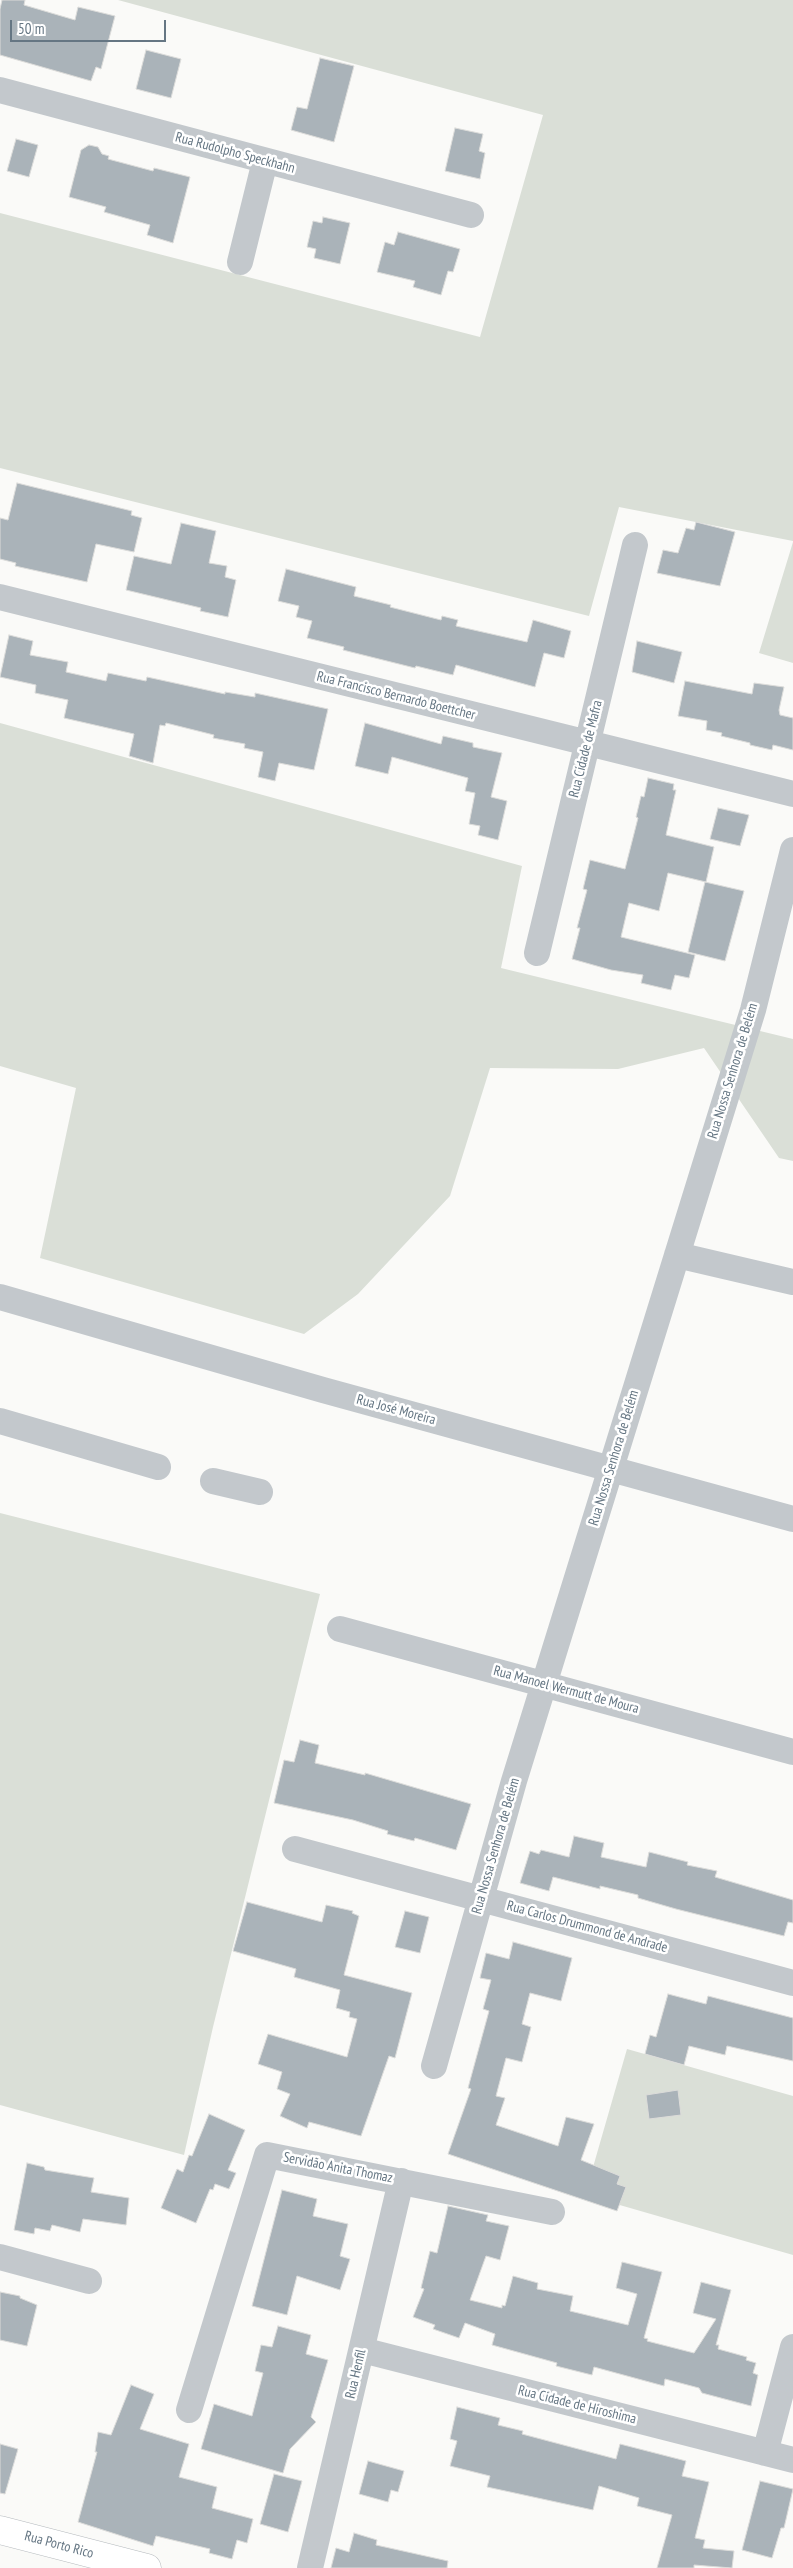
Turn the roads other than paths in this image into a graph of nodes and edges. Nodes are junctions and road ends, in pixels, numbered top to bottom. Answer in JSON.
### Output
{"nodes":[{"id":1,"x":0,"y":90,"type":"edge"},
{"id":2,"x":265,"y":160,"type":"junction"},
{"id":3,"x":470,"y":215,"type":"dead end"},
{"id":4,"x":240,"y":262,"type":"dead end"},
{"id":5,"x":635,"y":545,"type":"dead end"},
{"id":6,"x":0,"y":597,"type":"edge"},
{"id":7,"x":588,"y":743,"type":"junction"},
{"id":8,"x":793,"y":794,"type":"edge"},
{"id":9,"x":793,"y":850,"type":"edge"},
{"id":10,"x":537,"y":954,"type":"dead end"},
{"id":11,"x":677,"y":1255,"type":"junction"},
{"id":12,"x":793,"y":1282,"type":"edge"},
{"id":13,"x":0,"y":1297,"type":"edge"},
{"id":14,"x":0,"y":1421,"type":"edge"},
{"id":15,"x":158,"y":1467,"type":"dead end"},
{"id":16,"x":611,"y":1468,"type":"junction"},
{"id":17,"x":213,"y":1481,"type":"dead end"},
{"id":18,"x":260,"y":1492,"type":"dead end"},
{"id":19,"x":793,"y":1518,"type":"edge"},
{"id":20,"x":340,"y":1629,"type":"dead end"},
{"id":21,"x":544,"y":1684,"type":"junction"},
{"id":22,"x":793,"y":1752,"type":"edge"},
{"id":23,"x":295,"y":1849,"type":"dead end"},
{"id":24,"x":481,"y":1899,"type":"junction"},
{"id":25,"x":793,"y":1983,"type":"edge"},
{"id":26,"x":434,"y":2066,"type":"dead end"},
{"id":27,"x":401,"y":2180,"type":"junction"},
{"id":28,"x":552,"y":2212,"type":"dead end"},
{"id":29,"x":0,"y":2257,"type":"edge"},
{"id":30,"x":89,"y":2280,"type":"dead end"},
{"id":31,"x":793,"y":2347,"type":"edge"},
{"id":32,"x":362,"y":2350,"type":"junction"},
{"id":33,"x":188,"y":2410,"type":"dead end"},
{"id":34,"x":764,"y":2453,"type":"junction"},
{"id":35,"x":793,"y":2460,"type":"edge"},
{"id":36,"x":0,"y":2530,"type":"edge"},
{"id":37,"x":147,"y":2568,"type":"edge"},
{"id":38,"x":310,"y":2568,"type":"edge"}],
"edges":[{"from":1,"to":2,"type":"street","name":"Rua Rudolpho Speckhahn"},
{"from":2,"to":3,"type":"street","name":"Rua Rudolpho Speckhahn"},
{"from":2,"to":4,"type":"street"},
{"from":5,"to":7,"type":"street","name":"Rua Cidade de Mafra"},
{"from":6,"to":7,"type":"street","name":"Rua Francisco Bernardo Boettcher"},
{"from":7,"to":8,"type":"street","name":"Rua Francisco Bernardo Boettcher"},
{"from":7,"to":10,"type":"street","name":"Rua Cidade de Mafra"},
{"from":9,"to":11,"type":"street","name":"Rua Nossa Senhora de Belém"},
{"from":11,"to":12,"type":"street"},
{"from":11,"to":16,"type":"street","name":"Rua Nossa Senhora de Belém"},
{"from":13,"to":16,"type":"street","name":"Rua José Moreira"},
{"from":14,"to":15,"type":"street"},
{"from":16,"to":19,"type":"street","name":"Rua José Moreira"},
{"from":16,"to":21,"type":"street","name":"Rua Nossa Senhora de Belém"},
{"from":17,"to":18,"type":"street"},
{"from":20,"to":21,"type":"street","name":"Rua Manoel Wermutt de Moura"},
{"from":21,"to":22,"type":"street","name":"Rua Manoel Wermutt de Moura"},
{"from":21,"to":24,"type":"street","name":"Rua Nossa Senhora de Belém"},
{"from":23,"to":24,"type":"street","name":"Rua Carlos Drummond de Andrade"},
{"from":24,"to":25,"type":"street","name":"Rua Carlos Drummond de Andrade"},
{"from":24,"to":26,"type":"street","name":"Rua Nossa Senhora de Belém"},
{"from":27,"to":28,"type":"street","name":"Servidão Anita Thomaz"},
{"from":27,"to":32,"type":"street","name":"Rua Henfil"},
{"from":27,"to":33,"type":"street","name":"Servidão Anita Thomaz"},
{"from":29,"to":30,"type":"street"},
{"from":31,"to":34,"type":"street"},
{"from":32,"to":34,"type":"street","name":"Rua Cidade de Hiroshima"},
{"from":32,"to":38,"type":"street","name":"Rua Henfil"},
{"from":34,"to":35,"type":"street","name":"Rua Cidade de Hiroshima"},
{"from":36,"to":37,"type":"main road","name":"Rua Porto Rico"}]}
